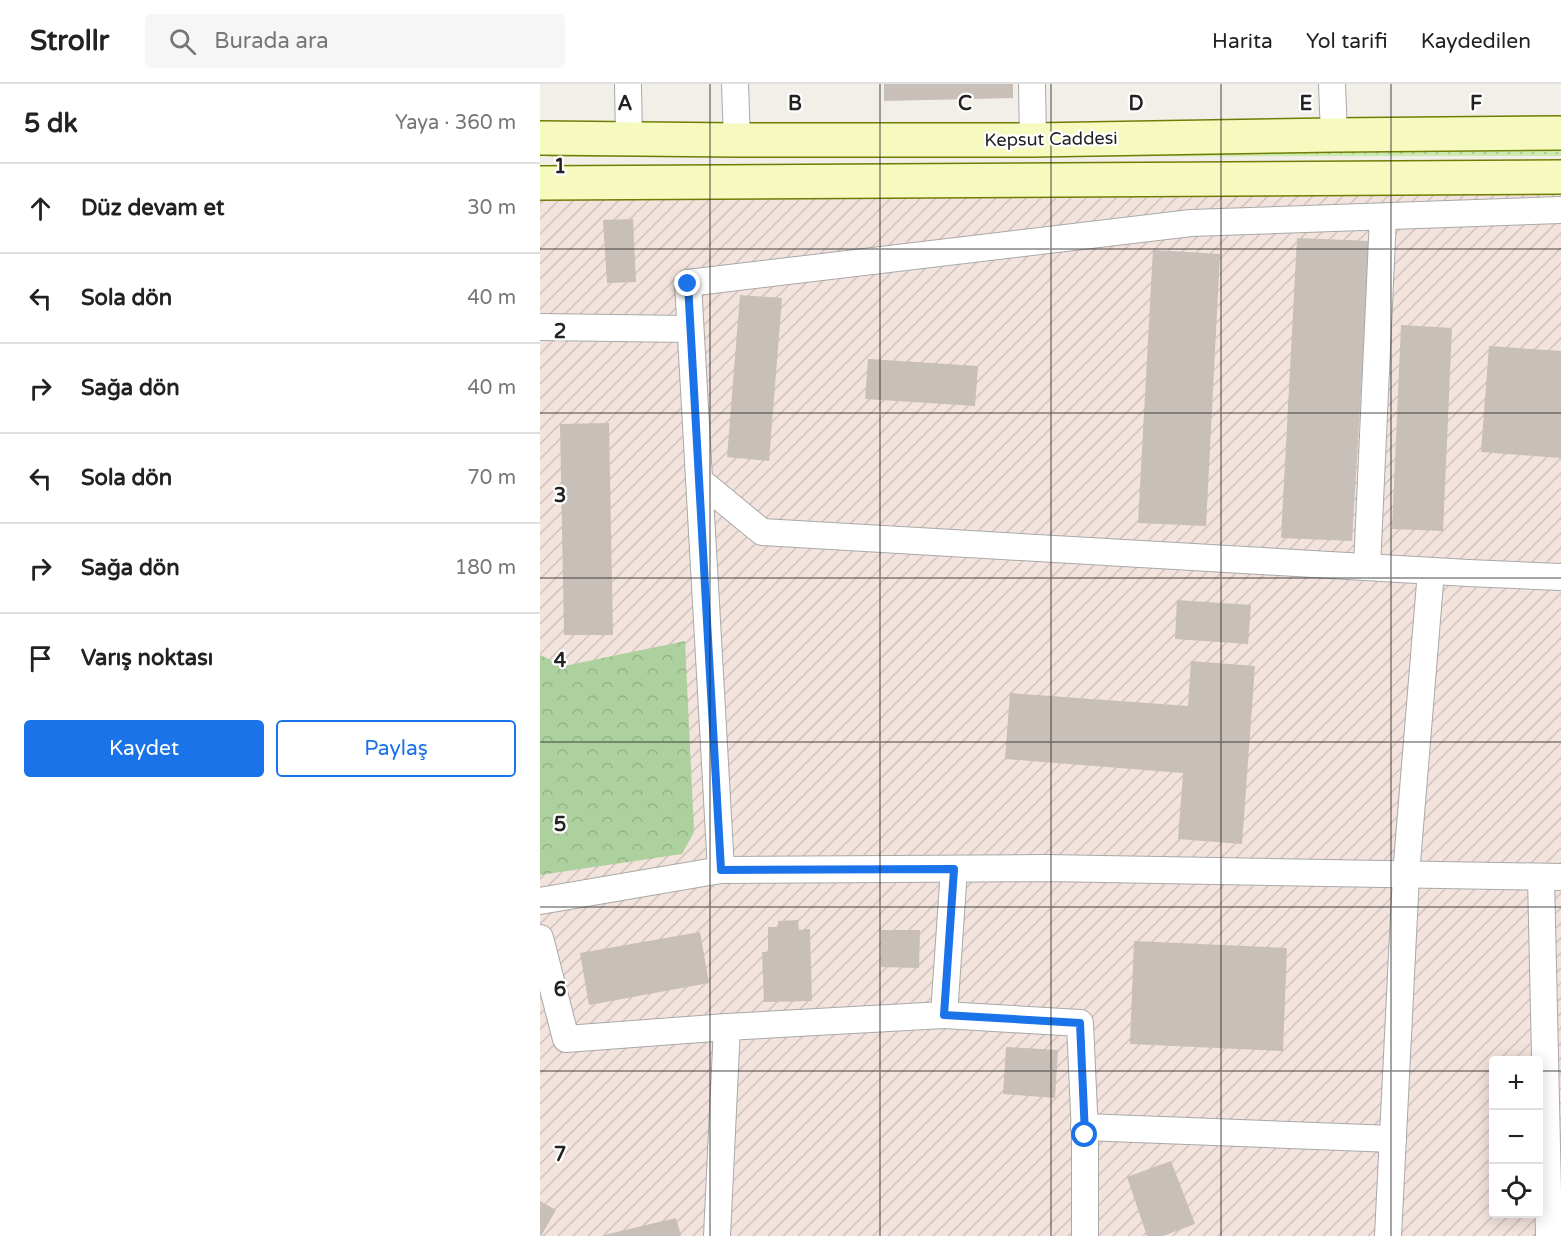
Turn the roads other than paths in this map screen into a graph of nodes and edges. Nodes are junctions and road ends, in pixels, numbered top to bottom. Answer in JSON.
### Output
{"nodes":[{"id":1,"x":628,"y":84,"type":"edge"},
{"id":2,"x":735,"y":84,"type":"edge"},
{"id":3,"x":1032,"y":84,"type":"edge"},
{"id":4,"x":1332,"y":84,"type":"edge"},
{"id":5,"x":1561,"y":133,"type":"edge"},
{"id":6,"x":1334,"y":135,"type":"junction"},
{"id":7,"x":540,"y":138,"type":"edge"},
{"id":8,"x":629,"y":139,"type":"junction"},
{"id":9,"x":737,"y":140,"type":"junction"},
{"id":10,"x":1033,"y":140,"type":"junction"},
{"id":11,"x":1561,"y":177,"type":"edge"},
{"id":12,"x":540,"y":183,"type":"edge"},
{"id":13,"x":1561,"y":210,"type":"edge"},
{"id":14,"x":1383,"y":217,"type":"junction"},
{"id":15,"x":540,"y":327,"type":"edge"},
{"id":16,"x":689,"y":329,"type":"junction"},
{"id":17,"x":699,"y":480,"type":"junction"},
{"id":18,"x":1367,"y":567,"type":"junction"},
{"id":19,"x":1431,"y":571,"type":"junction"},
{"id":20,"x":1561,"y":577,"type":"edge"},
{"id":21,"x":954,"y":869,"type":"junction"},
{"id":22,"x":721,"y":870,"type":"junction"},
{"id":23,"x":1406,"y":875,"type":"junction"},
{"id":24,"x":1551,"y":877,"type":"edge"},
{"id":25,"x":540,"y":901,"type":"edge"},
{"id":26,"x":540,"y":938,"type":"edge"},
{"id":27,"x":944,"y":1015,"type":"junction"},
{"id":28,"x":727,"y":1026,"type":"junction"},
{"id":29,"x":1084,"y":1127,"type":"junction"},
{"id":30,"x":1393,"y":1139,"type":"junction"},
{"id":31,"x":717,"y":1236,"type":"edge"},
{"id":32,"x":1085,"y":1236,"type":"edge"},
{"id":33,"x":1388,"y":1236,"type":"edge"},
{"id":34,"x":1549,"y":1236,"type":"edge"}],
"edges":[{"from":1,"to":8,"type":"street"},
{"from":2,"to":9,"type":"street"},
{"from":3,"to":10,"type":"street"},
{"from":4,"to":6,"type":"street"},
{"from":5,"to":6,"type":"main road","name":"Kepsut Caddesi"},
{"from":6,"to":10,"type":"main road","name":"Kepsut Caddesi"},
{"from":7,"to":8,"type":"main road","name":"Kepsut Caddesi"},
{"from":8,"to":9,"type":"main road","name":"Kepsut Caddesi"},
{"from":9,"to":10,"type":"main road","name":"Kepsut Caddesi"},
{"from":11,"to":12,"type":"main road"},
{"from":13,"to":14,"type":"street"},
{"from":14,"to":16,"type":"street"},
{"from":14,"to":18,"type":"street"},
{"from":15,"to":16,"type":"street"},
{"from":16,"to":17,"type":"street"},
{"from":17,"to":18,"type":"street"},
{"from":17,"to":22,"type":"street"},
{"from":18,"to":19,"type":"street"},
{"from":19,"to":20,"type":"street"},
{"from":19,"to":23,"type":"street"},
{"from":21,"to":22,"type":"street"},
{"from":21,"to":23,"type":"street"},
{"from":21,"to":27,"type":"street"},
{"from":22,"to":25,"type":"street"},
{"from":23,"to":24,"type":"street"},
{"from":23,"to":30,"type":"street"},
{"from":24,"to":34,"type":"street"},
{"from":26,"to":28,"type":"street"},
{"from":27,"to":28,"type":"street"},
{"from":27,"to":29,"type":"street"},
{"from":28,"to":31,"type":"street"},
{"from":29,"to":30,"type":"street"},
{"from":29,"to":32,"type":"street"},
{"from":30,"to":33,"type":"street"}]}
